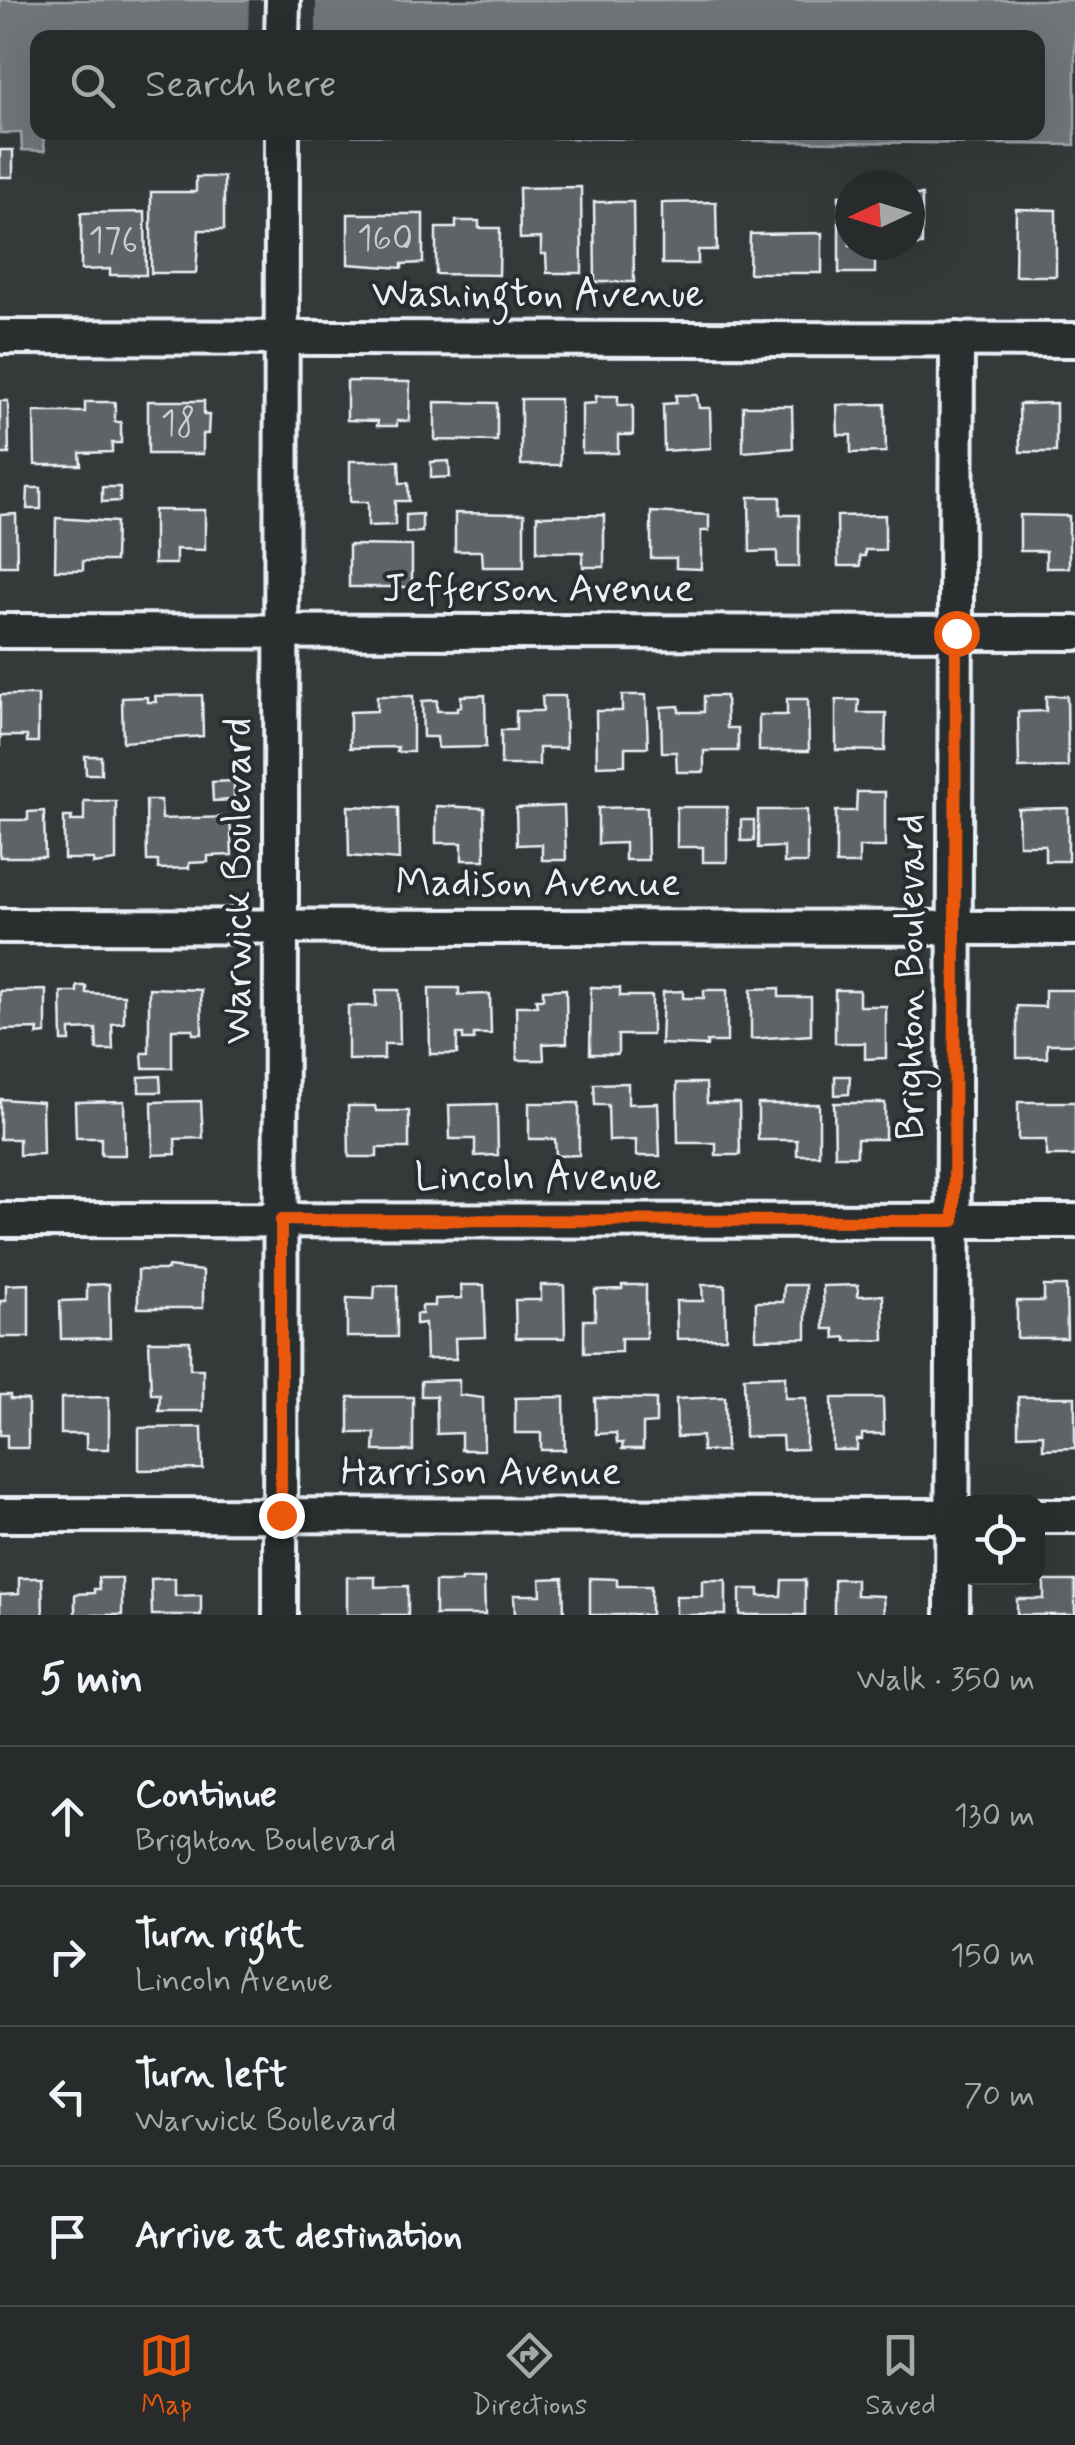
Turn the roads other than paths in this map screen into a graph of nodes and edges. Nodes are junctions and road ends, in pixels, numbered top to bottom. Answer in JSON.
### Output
{"nodes":[{"id":1,"x":282,"y":0,"type":"edge"},
{"id":2,"x":282,"y":30,"type":"edge"},
{"id":3,"x":282,"y":140,"type":"edge"},
{"id":4,"x":0,"y":337,"type":"edge"},
{"id":5,"x":282,"y":338,"type":"junction"},
{"id":6,"x":957,"y":339,"type":"junction"},
{"id":7,"x":1075,"y":340,"type":"edge"},
{"id":8,"x":0,"y":632,"type":"edge"},
{"id":9,"x":282,"y":632,"type":"junction"},
{"id":10,"x":956,"y":633,"type":"junction"},
{"id":11,"x":1075,"y":633,"type":"edge"},
{"id":12,"x":0,"y":926,"type":"edge"},
{"id":13,"x":281,"y":926,"type":"junction"},
{"id":14,"x":954,"y":928,"type":"junction"},
{"id":15,"x":1075,"y":928,"type":"edge"},
{"id":16,"x":0,"y":1220,"type":"edge"},
{"id":17,"x":281,"y":1220,"type":"junction"},
{"id":18,"x":954,"y":1221,"type":"junction"},
{"id":19,"x":1075,"y":1222,"type":"edge"},
{"id":20,"x":958,"y":1495,"type":"edge"},
{"id":21,"x":0,"y":1515,"type":"edge"},
{"id":22,"x":281,"y":1515,"type":"junction"},
{"id":23,"x":955,"y":1516,"type":"edge"},
{"id":24,"x":1045,"y":1516,"type":"edge"},
{"id":25,"x":1075,"y":1516,"type":"edge"},
{"id":26,"x":955,"y":1566,"type":"edge"},
{"id":27,"x":280,"y":1615,"type":"edge"},
{"id":28,"x":952,"y":1615,"type":"edge"}],
"edges":[{"from":1,"to":2,"type":"street"},
{"from":3,"to":5,"type":"street","name":"Warwick Boulevard"},
{"from":4,"to":5,"type":"street","name":"Washington Avenue"},
{"from":5,"to":6,"type":"street","name":"Washington Avenue"},
{"from":5,"to":9,"type":"street","name":"Warwick Boulevard"},
{"from":6,"to":7,"type":"street","name":"Washington Avenue"},
{"from":6,"to":10,"type":"street","name":"Brighton Boulevard"},
{"from":8,"to":9,"type":"street","name":"Jefferson Avenue"},
{"from":9,"to":10,"type":"street","name":"Jefferson Avenue"},
{"from":9,"to":13,"type":"street","name":"Warwick Boulevard"},
{"from":10,"to":11,"type":"street","name":"Jefferson Avenue"},
{"from":10,"to":14,"type":"street","name":"Brighton Boulevard"},
{"from":12,"to":13,"type":"street","name":"Madison Avenue"},
{"from":13,"to":14,"type":"street","name":"Madison Avenue"},
{"from":13,"to":17,"type":"street","name":"Warwick Boulevard"},
{"from":14,"to":15,"type":"street","name":"Madison Avenue"},
{"from":14,"to":18,"type":"street","name":"Brighton Boulevard"},
{"from":16,"to":17,"type":"street","name":"Lincoln Avenue"},
{"from":17,"to":18,"type":"street","name":"Lincoln Avenue"},
{"from":17,"to":22,"type":"street","name":"Warwick Boulevard"},
{"from":18,"to":19,"type":"street","name":"Lincoln Avenue"},
{"from":18,"to":20,"type":"street","name":"Brighton Boulevard"},
{"from":21,"to":22,"type":"street","name":"Harrison Avenue"},
{"from":22,"to":23,"type":"street","name":"Harrison Avenue"},
{"from":22,"to":27,"type":"street","name":"Warwick Boulevard"},
{"from":24,"to":25,"type":"street"},
{"from":26,"to":28,"type":"street","name":"Brighton Boulevard"}]}
